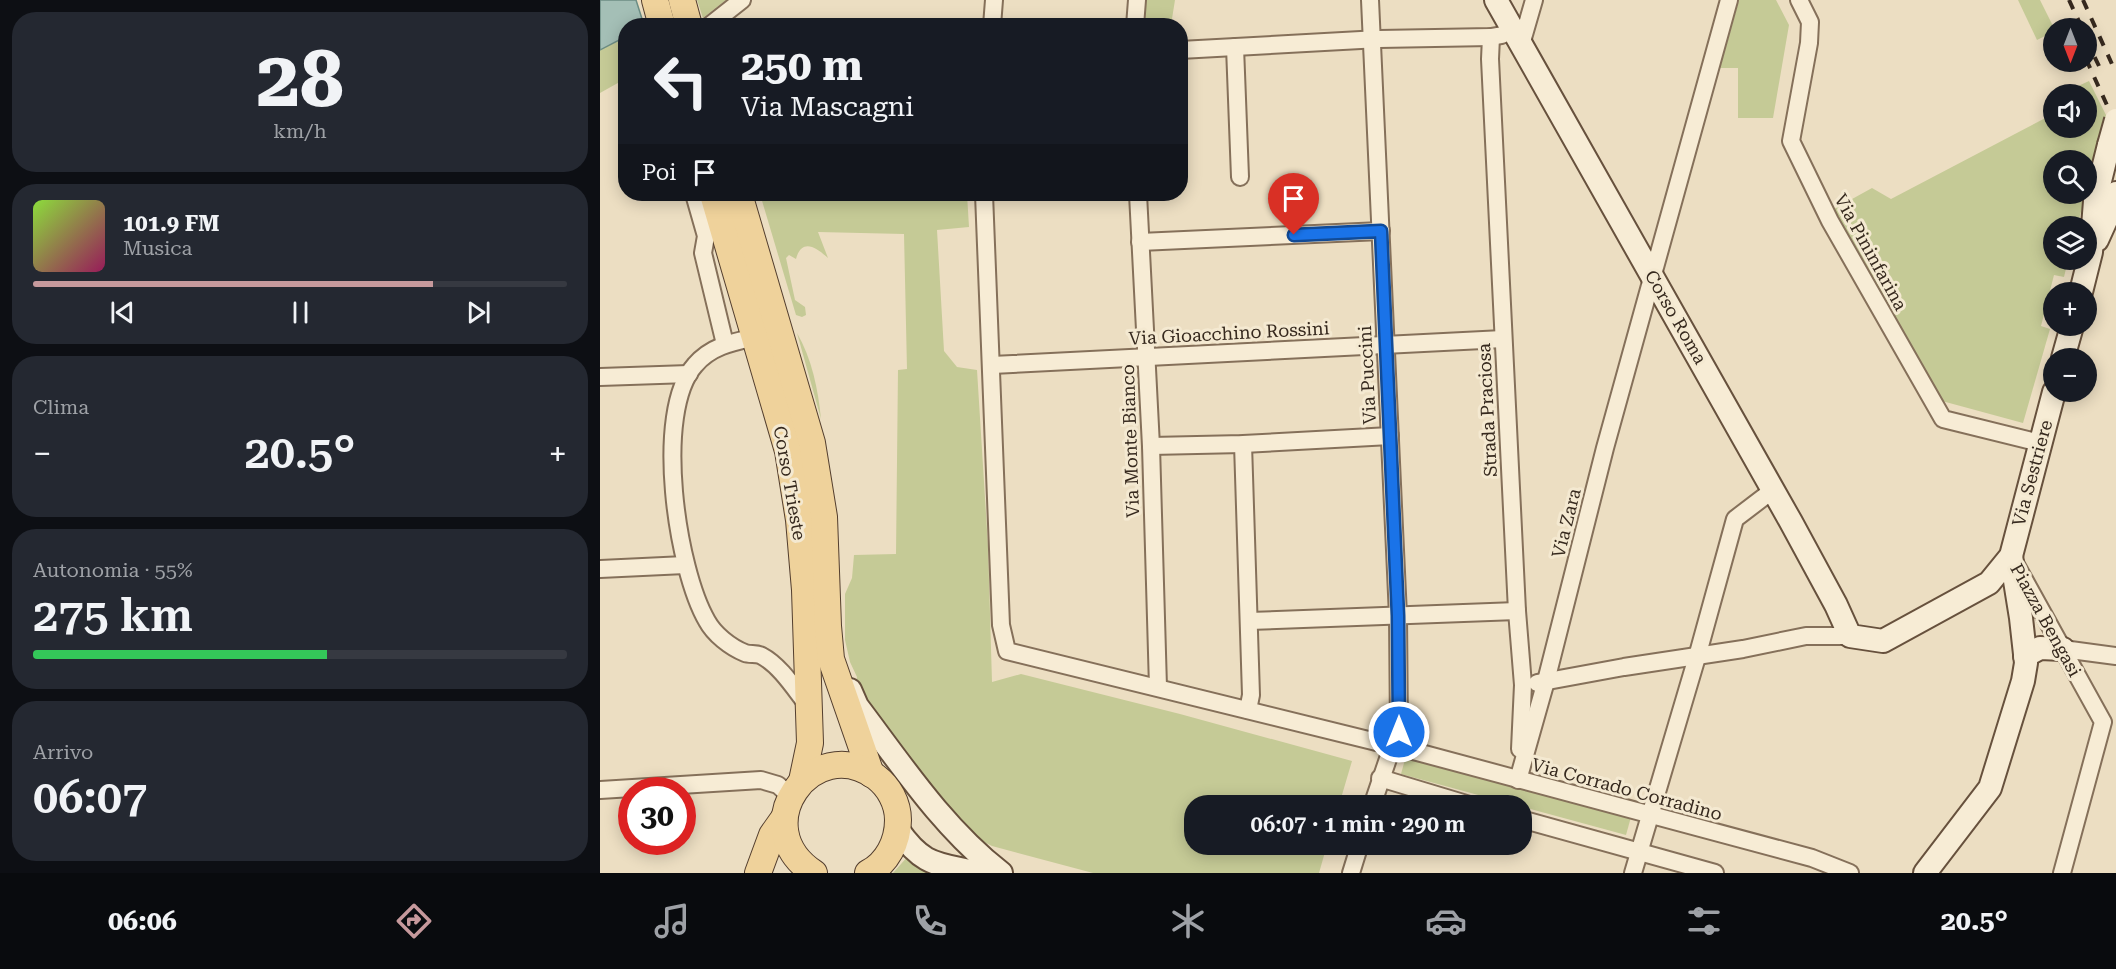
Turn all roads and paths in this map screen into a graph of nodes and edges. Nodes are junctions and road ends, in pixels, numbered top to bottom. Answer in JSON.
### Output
{"nodes":[{"id":1,"x":741,"y":0,"type":"edge"},
{"id":2,"x":994,"y":0,"type":"edge"},
{"id":3,"x":1137,"y":0,"type":"edge"},
{"id":4,"x":1370,"y":0,"type":"edge"},
{"id":5,"x":1496,"y":0,"type":"edge"},
{"id":6,"x":1534,"y":0,"type":"edge"},
{"id":7,"x":1729,"y":0,"type":"edge"},
{"id":8,"x":1799,"y":0,"type":"edge"},
{"id":9,"x":700,"y":18,"type":"edge"},
{"id":10,"x":993,"y":18,"type":"edge"},
{"id":11,"x":1136,"y":18,"type":"edge"},
{"id":12,"x":1491,"y":38,"type":"junction"},
{"id":13,"x":1517,"y":38,"type":"junction"},
{"id":14,"x":1372,"y":39,"type":"junction"},
{"id":15,"x":1235,"y":47,"type":"junction"},
{"id":16,"x":1188,"y":50,"type":"edge"},
{"id":17,"x":2116,"y":120,"type":"edge"},
{"id":18,"x":1240,"y":177,"type":"dead end"},
{"id":19,"x":2116,"y":192,"type":"edge"},
{"id":20,"x":696,"y":201,"type":"edge"},
{"id":21,"x":715,"y":201,"type":"edge"},
{"id":22,"x":741,"y":201,"type":"edge"},
{"id":23,"x":984,"y":201,"type":"edge"},
{"id":24,"x":1138,"y":201,"type":"edge"},
{"id":25,"x":2094,"y":216,"type":"edge"},
{"id":26,"x":1381,"y":231,"type":"junction"},
{"id":27,"x":2097,"y":239,"type":"edge"},
{"id":28,"x":1140,"y":242,"type":"junction"},
{"id":29,"x":1653,"y":277,"type":"junction"},
{"id":30,"x":756,"y":337,"type":"junction"},
{"id":31,"x":1503,"y":339,"type":"junction"},
{"id":32,"x":725,"y":344,"type":"junction"},
{"id":33,"x":1385,"y":345,"type":"junction"},
{"id":34,"x":1146,"y":356,"type":"junction"},
{"id":35,"x":992,"y":365,"type":"junction"},
{"id":36,"x":689,"y":374,"type":"junction"},
{"id":37,"x":600,"y":377,"type":"edge"},
{"id":38,"x":2051,"y":402,"type":"edge"},
{"id":39,"x":1390,"y":436,"type":"junction"},
{"id":40,"x":2040,"y":443,"type":"junction"},
{"id":41,"x":1244,"y":444,"type":"junction"},
{"id":42,"x":1151,"y":446,"type":"junction"},
{"id":43,"x":1773,"y":490,"type":"junction"},
{"id":44,"x":2011,"y":556,"type":"junction"},
{"id":45,"x":685,"y":565,"type":"junction"},
{"id":46,"x":600,"y":570,"type":"edge"},
{"id":47,"x":1989,"y":583,"type":"joint"},
{"id":48,"x":1516,"y":610,"type":"junction"},
{"id":49,"x":1398,"y":616,"type":"junction"},
{"id":50,"x":1249,"y":621,"type":"junction"},
{"id":51,"x":1850,"y":636,"type":"junction"},
{"id":52,"x":2063,"y":649,"type":"junction"},
{"id":53,"x":2025,"y":656,"type":"junction"},
{"id":54,"x":2116,"y":656,"type":"edge"},
{"id":55,"x":1697,"y":657,"type":"junction"},
{"id":56,"x":831,"y":659,"type":"junction"},
{"id":57,"x":1546,"y":681,"type":"junction"},
{"id":58,"x":1523,"y":685,"type":"junction"},
{"id":59,"x":1158,"y":687,"type":"junction"},
{"id":60,"x":809,"y":707,"type":"junction"},
{"id":61,"x":1248,"y":710,"type":"junction"},
{"id":62,"x":1392,"y":747,"type":"junction"},
{"id":63,"x":871,"y":774,"type":"junction"},
{"id":64,"x":1380,"y":778,"type":"junction"},
{"id":65,"x":1518,"y":780,"type":"junction"},
{"id":66,"x":600,"y":790,"type":"edge"},
{"id":67,"x":1375,"y":795,"type":"edge"},
{"id":68,"x":1436,"y":795,"type":"edge"},
{"id":69,"x":792,"y":798,"type":"junction"},
{"id":70,"x":1651,"y":816,"type":"junction"},
{"id":71,"x":1532,"y":822,"type":"edge"},
{"id":72,"x":898,"y":830,"type":"junction"},
{"id":73,"x":1640,"y":852,"type":"junction"},
{"id":74,"x":1357,"y":855,"type":"edge"},
{"id":75,"x":758,"y":873,"type":"edge"},
{"id":76,"x":814,"y":873,"type":"edge"},
{"id":77,"x":868,"y":873,"type":"edge"},
{"id":78,"x":978,"y":873,"type":"edge"},
{"id":79,"x":1000,"y":873,"type":"edge"},
{"id":80,"x":1351,"y":873,"type":"edge"},
{"id":81,"x":1634,"y":873,"type":"edge"},
{"id":82,"x":1715,"y":873,"type":"edge"},
{"id":83,"x":1850,"y":873,"type":"edge"},
{"id":84,"x":1925,"y":873,"type":"edge"},
{"id":85,"x":2062,"y":873,"type":"edge"}],
"edges":[{"from":1,"to":9,"type":"street"},
{"from":2,"to":10,"type":"street"},
{"from":3,"to":11,"type":"street"},
{"from":4,"to":14,"type":"street","name":"Via Puccini"},
{"from":5,"to":13,"type":"main road","name":"Corso Roma"},
{"from":6,"to":13,"type":"street"},
{"from":7,"to":29,"type":"street","name":"Via Zara"},
{"from":8,"to":40,"type":"street","name":"Via Pininfarina"},
{"from":12,"to":13,"type":"street"},
{"from":12,"to":14,"type":"street"},
{"from":12,"to":31,"type":"street","name":"Strada Praciosa"},
{"from":13,"to":29,"type":"main road","name":"Corso Roma"},
{"from":14,"to":15,"type":"street"},
{"from":14,"to":26,"type":"street","name":"Via Puccini"},
{"from":15,"to":16,"type":"street"},
{"from":15,"to":18,"type":"street"},
{"from":17,"to":25,"type":"main road","bridge":true},
{"from":19,"to":27,"type":"main road"},
{"from":20,"to":32,"type":"street"},
{"from":21,"to":30,"type":"main road","name":"Corso Trieste"},
{"from":22,"to":56,"type":"main road","name":"Corso Trieste"},
{"from":23,"to":35,"type":"street"},
{"from":24,"to":28,"type":"street","name":"Via Monte Bianco"},
{"from":26,"to":28,"type":"street"},
{"from":26,"to":33,"type":"street","name":"Via Puccini"},
{"from":28,"to":34,"type":"street","name":"Via Monte Bianco"},
{"from":29,"to":43,"type":"main road","name":"Corso Roma"},
{"from":29,"to":57,"type":"street","name":"Via Zara"},
{"from":30,"to":32,"type":"street"},
{"from":30,"to":60,"type":"main road","name":"Corso Trieste"},
{"from":31,"to":33,"type":"street","name":"Via Gioacchino Rossini"},
{"from":31,"to":48,"type":"street","name":"Strada Praciosa"},
{"from":32,"to":36,"type":"street"},
{"from":33,"to":34,"type":"street","name":"Via Gioacchino Rossini"},
{"from":33,"to":39,"type":"street","name":"Via Puccini"},
{"from":34,"to":35,"type":"street","name":"Via Gioacchino Rossini"},
{"from":34,"to":42,"type":"street","name":"Via Monte Bianco"},
{"from":35,"to":59,"type":"street","name":"Via Corrado Corradino"},
{"from":36,"to":37,"type":"street"},
{"from":36,"to":45,"type":"street"},
{"from":38,"to":40,"type":"main road","name":"Via Sestriere"},
{"from":39,"to":41,"type":"street"},
{"from":39,"to":49,"type":"street","name":"Via Puccini"},
{"from":40,"to":44,"type":"main road","name":"Via Sestriere"},
{"from":41,"to":42,"type":"street"},
{"from":41,"to":50,"type":"street"},
{"from":42,"to":59,"type":"street","name":"Via Monte Bianco"},
{"from":43,"to":51,"type":"main road","name":"Corso Roma"},
{"from":43,"to":55,"type":"street"},
{"from":44,"to":47,"type":"main road","name":"Via Sestriere"},
{"from":44,"to":52,"type":"street","name":"Piazza Bengasi"},
{"from":44,"to":53,"type":"main road","name":"Piazza Bengasi"},
{"from":45,"to":46,"type":"street"},
{"from":45,"to":60,"type":"street"},
{"from":47,"to":51,"type":"main road","name":"Piazza Bengasi"},
{"from":48,"to":49,"type":"street"},
{"from":48,"to":58,"type":"street","name":"Strada Praciosa"},
{"from":49,"to":50,"type":"street"},
{"from":49,"to":62,"type":"street","name":"Via Puccini"},
{"from":50,"to":61,"type":"street"},
{"from":51,"to":55,"type":"street"},
{"from":52,"to":53,"type":"main road"},
{"from":52,"to":54,"type":"street"},
{"from":52,"to":85,"type":"street","name":"Piazza Bengasi"},
{"from":53,"to":84,"type":"main road","name":"Piazza Bengasi"},
{"from":55,"to":57,"type":"street"},
{"from":55,"to":70,"type":"street"},
{"from":56,"to":63,"type":"main road","name":"Corso Trieste"},
{"from":56,"to":79,"type":"main road"},
{"from":57,"to":58,"type":"street"},
{"from":57,"to":65,"type":"street","name":"Via Zara"},
{"from":58,"to":65,"type":"street","name":"Strada Praciosa"},
{"from":59,"to":61,"type":"street","name":"Via Corrado Corradino"},
{"from":60,"to":69,"type":"main road","name":"Corso Trieste"},
{"from":61,"to":62,"type":"street","name":"Via Corrado Corradino"},
{"from":62,"to":64,"type":"street","name":"Via Puccini"},
{"from":62,"to":65,"type":"street","name":"Via Corrado Corradino"},
{"from":63,"to":69,"type":"main road"},
{"from":63,"to":72,"type":"main road"},
{"from":64,"to":67,"type":"street","name":"Via Puccini"},
{"from":64,"to":68,"type":"street"},
{"from":65,"to":70,"type":"street","name":"Via Corrado Corradino"},
{"from":66,"to":69,"type":"street"},
{"from":69,"to":75,"type":"main road"},
{"from":69,"to":76,"type":"main road"},
{"from":70,"to":73,"type":"street"},
{"from":70,"to":83,"type":"street","name":"Via Corrado Corradino"},
{"from":71,"to":73,"type":"street"},
{"from":72,"to":77,"type":"main road"},
{"from":72,"to":78,"type":"main road"},
{"from":73,"to":81,"type":"street"},
{"from":73,"to":82,"type":"street"},
{"from":74,"to":80,"type":"street"}]}
